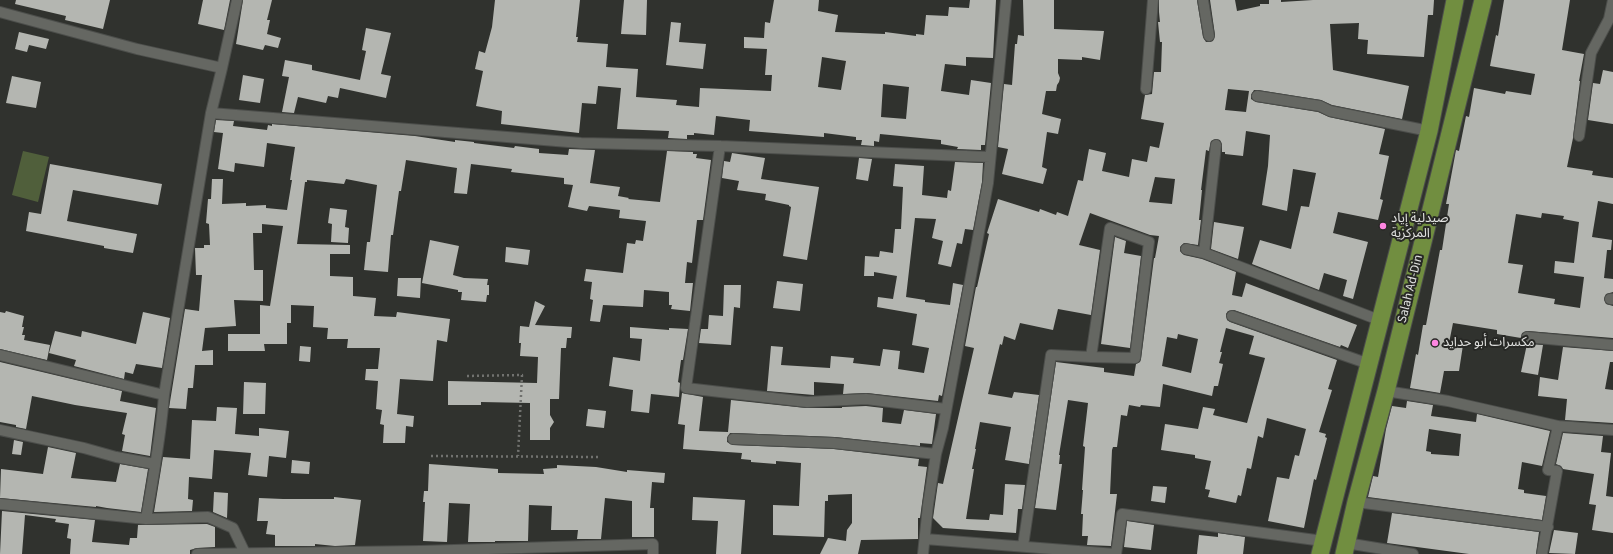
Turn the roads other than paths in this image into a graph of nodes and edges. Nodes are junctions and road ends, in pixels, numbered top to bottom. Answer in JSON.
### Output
{"nodes":[{"id":1,"x":237,"y":0,"type":"edge"},
{"id":2,"x":1006,"y":0,"type":"edge"},
{"id":3,"x":1153,"y":0,"type":"edge"},
{"id":4,"x":1203,"y":0,"type":"edge"},
{"id":5,"x":1455,"y":0,"type":"edge"},
{"id":6,"x":1484,"y":0,"type":"edge"},
{"id":7,"x":1613,"y":0,"type":"edge"},
{"id":8,"x":0,"y":12,"type":"edge"},
{"id":9,"x":1209,"y":36,"type":"dead end"},
{"id":10,"x":222,"y":68,"type":"junction"},
{"id":11,"x":1146,"y":90,"type":"dead end"},
{"id":12,"x":1257,"y":96,"type":"dead end"},
{"id":13,"x":211,"y":113,"type":"junction"},
{"id":14,"x":1429,"y":131,"type":"junction"},
{"id":15,"x":1579,"y":136,"type":"dead end"},
{"id":16,"x":1216,"y":145,"type":"dead end"},
{"id":17,"x":720,"y":146,"type":"junction"},
{"id":18,"x":990,"y":157,"type":"junction"},
{"id":19,"x":1186,"y":249,"type":"dead end"},
{"id":20,"x":1204,"y":253,"type":"junction"},
{"id":21,"x":1232,"y":316,"type":"dead end"},
{"id":22,"x":1379,"y":320,"type":"junction"},
{"id":23,"x":1527,"y":337,"type":"dead end"},
{"id":24,"x":1613,"y":345,"type":"edge"},
{"id":25,"x":0,"y":355,"type":"edge"},
{"id":26,"x":1091,"y":357,"type":"junction"},
{"id":27,"x":1369,"y":361,"type":"junction"},
{"id":28,"x":1387,"y":384,"type":"junction"},
{"id":29,"x":164,"y":395,"type":"junction"},
{"id":30,"x":946,"y":409,"type":"junction"},
{"id":31,"x":1558,"y":426,"type":"junction"},
{"id":32,"x":0,"y":430,"type":"edge"},
{"id":33,"x":1613,"y":430,"type":"edge"},
{"id":34,"x":733,"y":439,"type":"dead end"},
{"id":35,"x":936,"y":454,"type":"junction"},
{"id":36,"x":155,"y":464,"type":"junction"},
{"id":37,"x":1356,"y":502,"type":"junction"},
{"id":38,"x":0,"y":504,"type":"edge"},
{"id":39,"x":146,"y":519,"type":"junction"},
{"id":40,"x":1548,"y":527,"type":"junction"},
{"id":41,"x":925,"y":539,"type":"junction"},
{"id":42,"x":1023,"y":546,"type":"junction"},
{"id":43,"x":1321,"y":548,"type":"edge"},
{"id":44,"x":1345,"y":548,"type":"edge"},
{"id":45,"x":497,"y":551,"type":"edge"},
{"id":46,"x":245,"y":553,"type":"junction"},
{"id":47,"x":197,"y":554,"type":"edge"},
{"id":48,"x":653,"y":554,"type":"edge"},
{"id":49,"x":923,"y":554,"type":"edge"},
{"id":50,"x":1413,"y":554,"type":"edge"},
{"id":51,"x":1542,"y":554,"type":"edge"}],
"edges":[{"from":1,"to":10,"type":"street"},
{"from":2,"to":18,"type":"street"},
{"from":3,"to":11,"type":"street"},
{"from":4,"to":9,"type":"street"},
{"from":5,"to":14,"type":"highway","name":"Salah Ad-Din"},
{"from":6,"to":28,"type":"highway","name":"Salah Ad-Din"},
{"from":7,"to":15,"type":"street"},
{"from":8,"to":10,"type":"street"},
{"from":10,"to":13,"type":"street"},
{"from":12,"to":14,"type":"street"},
{"from":13,"to":17,"type":"street"},
{"from":13,"to":29,"type":"street"},
{"from":14,"to":22,"type":"highway","name":"Salah Ad-Din"},
{"from":16,"to":20,"type":"street"},
{"from":17,"to":18,"type":"street"},
{"from":17,"to":30,"type":"street"},
{"from":18,"to":30,"type":"street"},
{"from":19,"to":20,"type":"street"},
{"from":20,"to":22,"type":"street"},
{"from":21,"to":27,"type":"street"},
{"from":22,"to":27,"type":"highway","name":"Salah Ad-Din"},
{"from":23,"to":24,"type":"street"},
{"from":25,"to":29,"type":"street"},
{"from":26,"to":26,"type":"street"},
{"from":26,"to":42,"type":"street"},
{"from":27,"to":28,"type":"highway"},
{"from":27,"to":43,"type":"highway","name":"Salah Ad-Din"},
{"from":28,"to":31,"type":"street"},
{"from":28,"to":37,"type":"highway","name":"Salah Ad-Din"},
{"from":29,"to":36,"type":"street"},
{"from":30,"to":35,"type":"street"},
{"from":31,"to":33,"type":"street"},
{"from":31,"to":40,"type":"street"},
{"from":32,"to":36,"type":"street"},
{"from":34,"to":35,"type":"street"},
{"from":35,"to":41,"type":"street"},
{"from":36,"to":39,"type":"street"},
{"from":37,"to":40,"type":"street"},
{"from":37,"to":44,"type":"highway","name":"Salah Ad-Din"},
{"from":38,"to":39,"type":"street"},
{"from":39,"to":46,"type":"street"},
{"from":40,"to":51,"type":"street"},
{"from":41,"to":42,"type":"street"},
{"from":41,"to":49,"type":"street"},
{"from":42,"to":43,"type":"street"},
{"from":44,"to":50,"type":"street"},
{"from":45,"to":46,"type":"street"},
{"from":45,"to":48,"type":"street"},
{"from":46,"to":47,"type":"street"}]}
